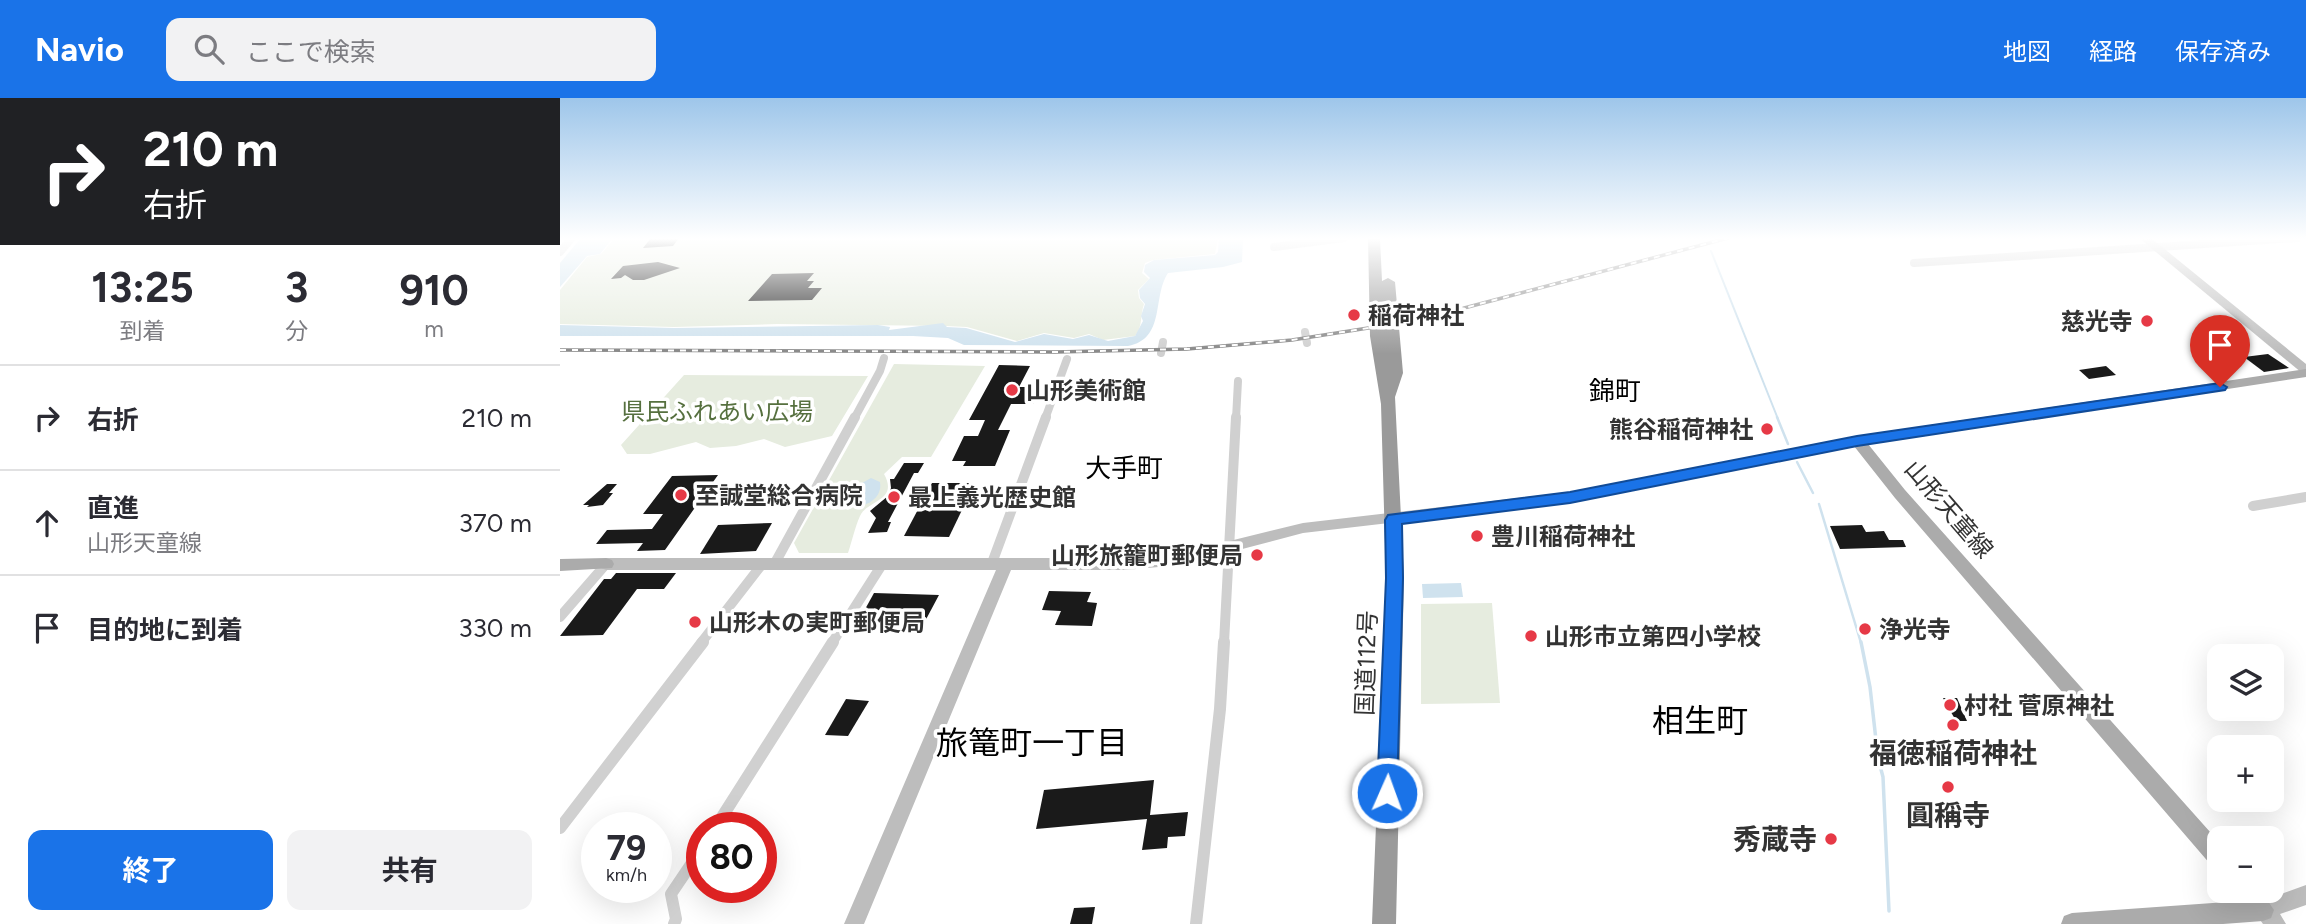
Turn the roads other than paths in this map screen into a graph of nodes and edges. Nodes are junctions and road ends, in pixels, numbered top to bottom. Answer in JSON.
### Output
{"nodes":[{"id":1,"x":1379,"y":277,"type":"edge"},
{"id":2,"x":1383,"y":277,"type":"edge"},
{"id":3,"x":2190,"y":277,"type":"edge"},
{"id":4,"x":1384,"y":318,"type":"junction"},
{"id":5,"x":1305,"y":332,"type":"dead end"},
{"id":6,"x":1163,"y":342,"type":"dead end"},
{"id":7,"x":1307,"y":343,"type":"dead end"},
{"id":8,"x":1161,"y":353,"type":"dead end"},
{"id":9,"x":884,"y":358,"type":"dead end"},
{"id":10,"x":1067,"y":359,"type":"dead end"},
{"id":11,"x":2306,"y":372,"type":"edge"},
{"id":12,"x":1238,"y":381,"type":"dead end"},
{"id":13,"x":1857,"y":441,"type":"junction"},
{"id":14,"x":2306,"y":496,"type":"edge"},
{"id":15,"x":2253,"y":506,"type":"dead end"},
{"id":16,"x":1394,"y":520,"type":"junction"},
{"id":17,"x":1230,"y":546,"type":"junction"},
{"id":18,"x":769,"y":563,"type":"junction"},
{"id":19,"x":883,"y":563,"type":"junction"},
{"id":20,"x":999,"y":563,"type":"junction"},
{"id":21,"x":606,"y":564,"type":"junction"},
{"id":22,"x":560,"y":565,"type":"edge"},
{"id":23,"x":560,"y":617,"type":"edge"},
{"id":24,"x":725,"y":812,"type":"edge"},
{"id":25,"x":560,"y":828,"type":"edge"},
{"id":26,"x":2207,"y":844,"type":"edge"},
{"id":27,"x":686,"y":872,"type":"edge"},
{"id":28,"x":2306,"y":895,"type":"edge"},
{"id":29,"x":2258,"y":903,"type":"edge"},
{"id":30,"x":2270,"y":917,"type":"edge"},
{"id":31,"x":674,"y":924,"type":"edge"},
{"id":32,"x":854,"y":924,"type":"edge"},
{"id":33,"x":1196,"y":924,"type":"edge"},
{"id":34,"x":1384,"y":924,"type":"edge"},
{"id":35,"x":2072,"y":924,"type":"edge"}],
"edges":[{"from":1,"to":4,"type":"highway","name":"国道112号"},
{"from":2,"to":4,"type":"highway","name":"国道112号"},
{"from":3,"to":11,"type":"street"},
{"from":4,"to":16,"type":"highway","name":"国道112号"},
{"from":5,"to":7,"type":"street"},
{"from":6,"to":8,"type":"street"},
{"from":9,"to":18,"type":"street"},
{"from":10,"to":20,"type":"street"},
{"from":11,"to":13,"type":"main road","name":"山形天童線"},
{"from":12,"to":17,"type":"street"},
{"from":13,"to":16,"type":"street"},
{"from":13,"to":26,"type":"main road","name":"山形天童線"},
{"from":14,"to":15,"type":"street"},
{"from":16,"to":17,"type":"street"},
{"from":16,"to":34,"type":"highway","name":"国道112号"},
{"from":17,"to":20,"type":"street"},
{"from":17,"to":33,"type":"street"},
{"from":18,"to":19,"type":"street"},
{"from":18,"to":21,"type":"street"},
{"from":18,"to":25,"type":"street"},
{"from":19,"to":20,"type":"street"},
{"from":19,"to":24,"type":"street"},
{"from":20,"to":32,"type":"street"},
{"from":21,"to":22,"type":"main road"},
{"from":21,"to":23,"type":"street"},
{"from":27,"to":31,"type":"street"},
{"from":28,"to":30,"type":"street"},
{"from":29,"to":30,"type":"main road"},
{"from":30,"to":35,"type":"main road"}]}
